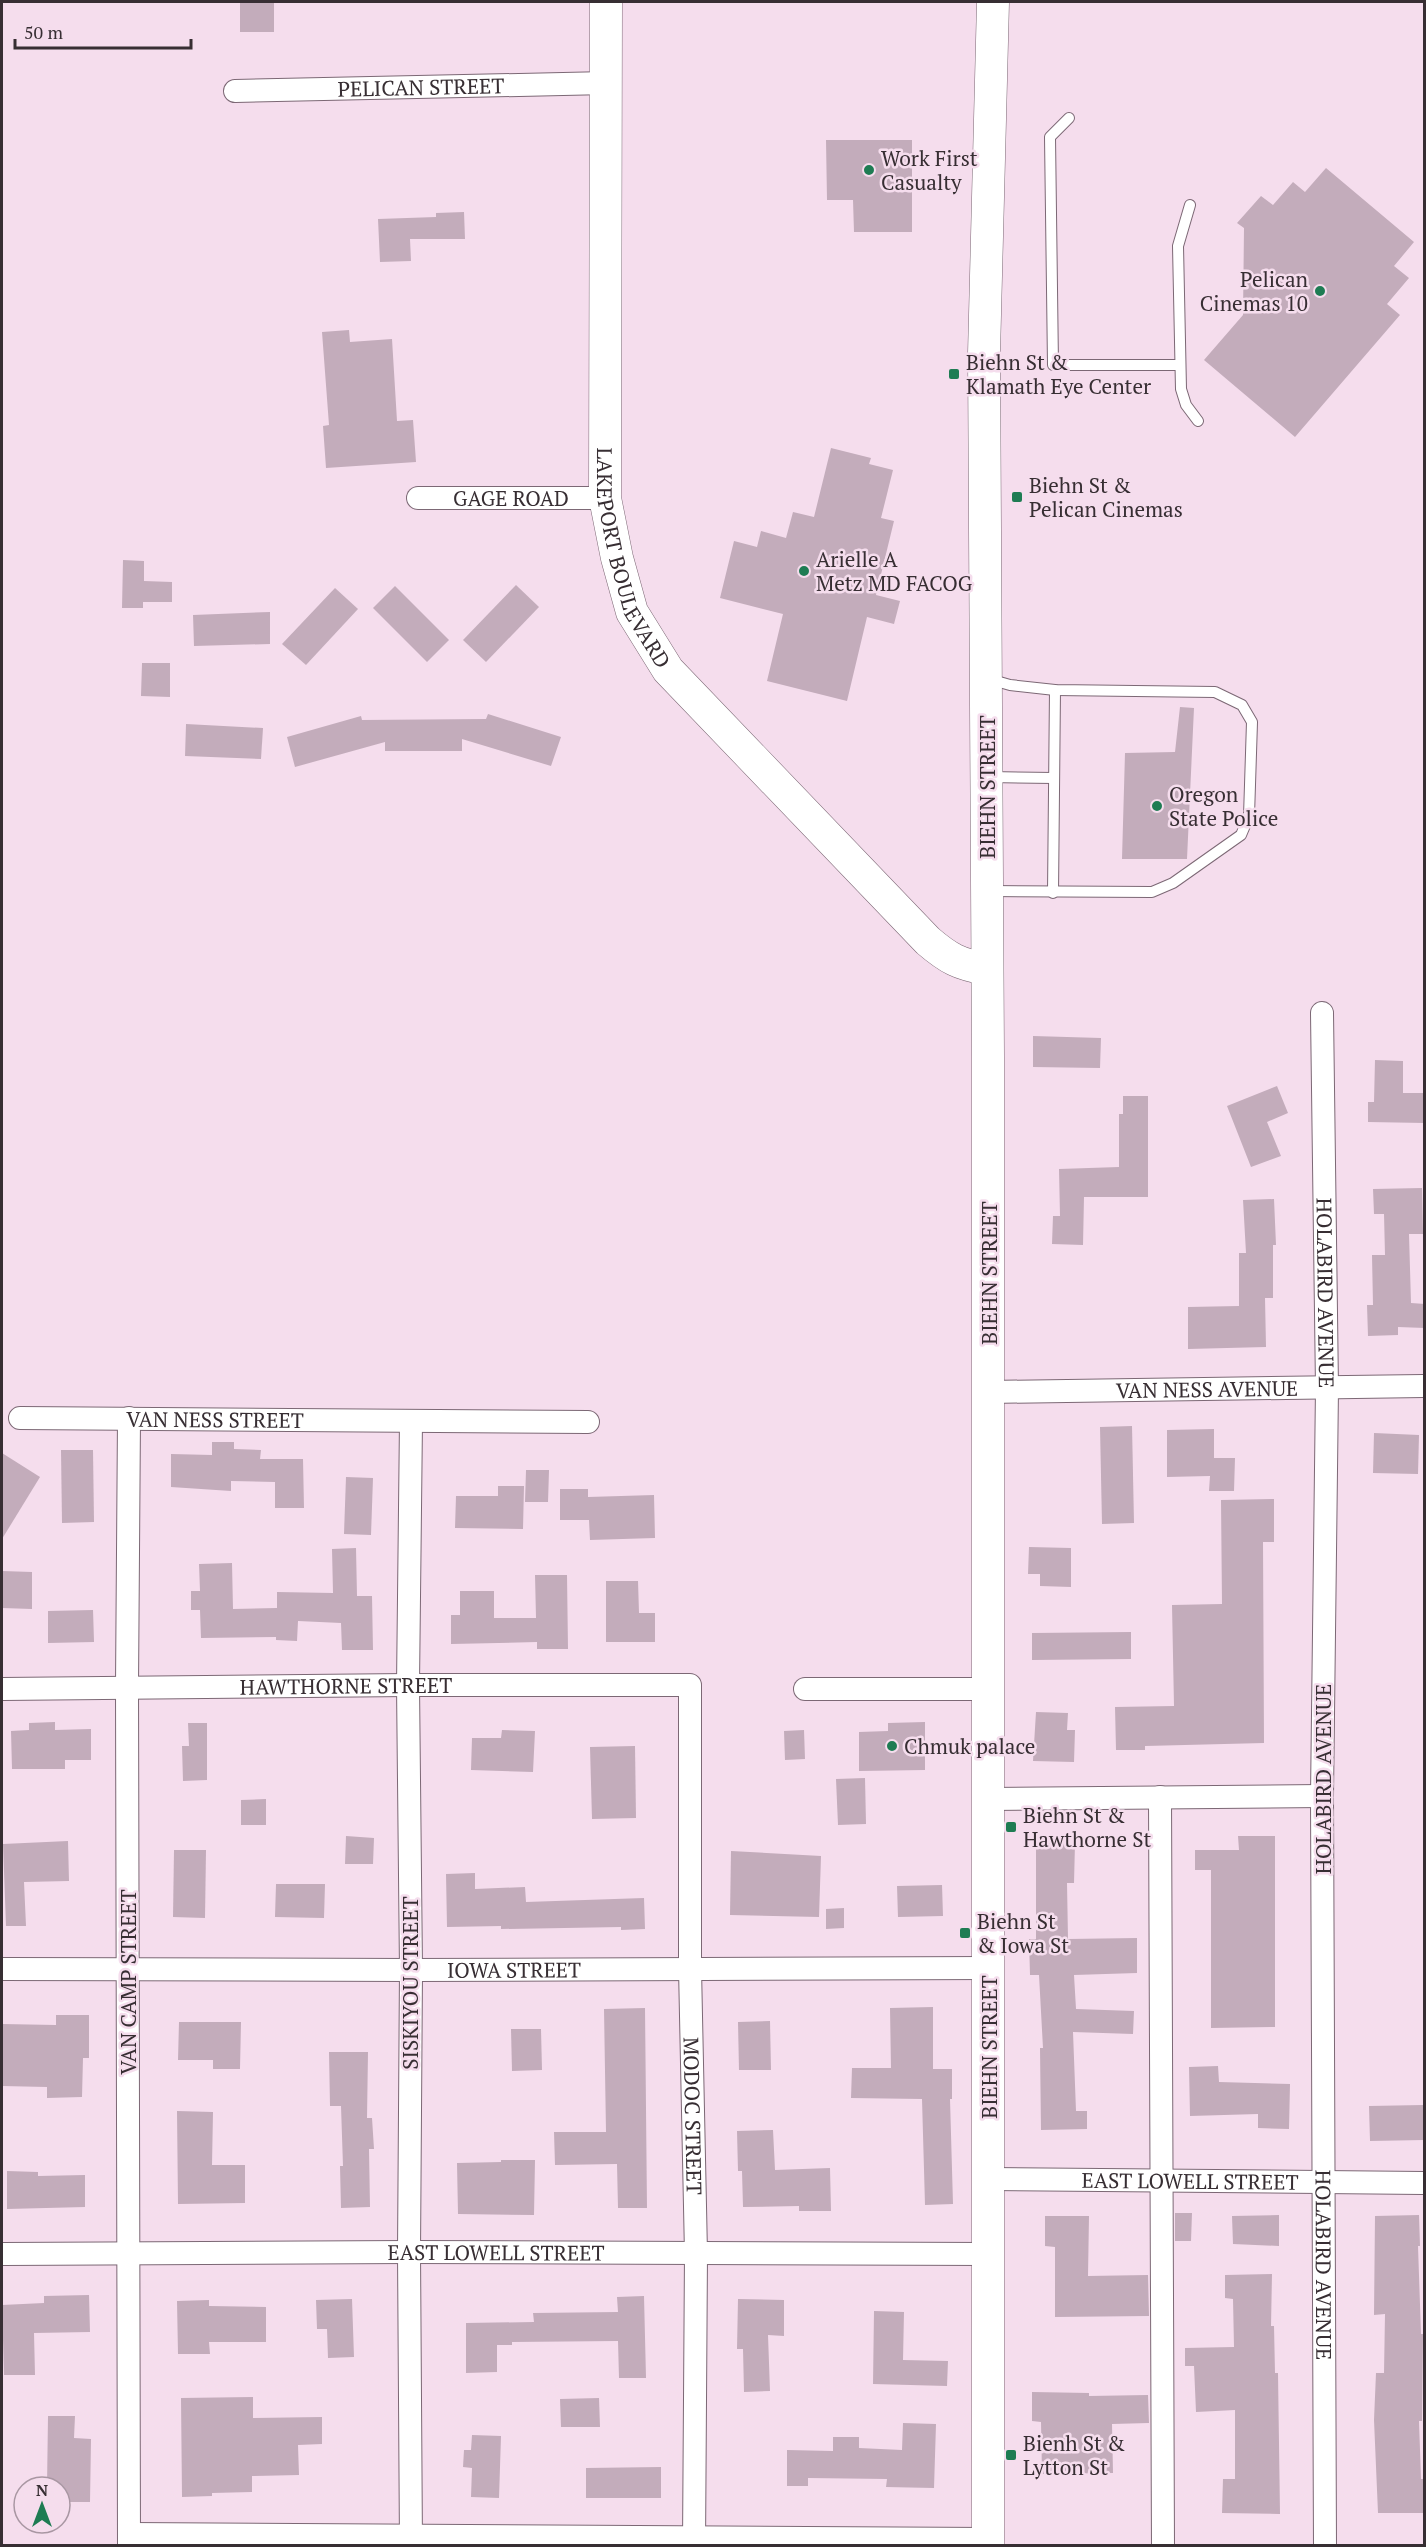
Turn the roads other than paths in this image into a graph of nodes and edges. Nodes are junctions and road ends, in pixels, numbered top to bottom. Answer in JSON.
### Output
{"nodes":[{"id":1,"x":606,"y":2,"type":"edge"},
{"id":2,"x":993,"y":2,"type":"edge"},
{"id":3,"x":607,"y":83,"type":"junction"},
{"id":4,"x":235,"y":91,"type":"dead end"},
{"id":5,"x":1069,"y":118,"type":"dead end"},
{"id":6,"x":1190,"y":205,"type":"dead end"},
{"id":7,"x":1180,"y":365,"type":"junction"},
{"id":8,"x":1198,"y":421,"type":"dead end"},
{"id":9,"x":418,"y":498,"type":"dead end"},
{"id":10,"x":605,"y":498,"type":"junction"},
{"id":11,"x":986,"y":679,"type":"junction"},
{"id":12,"x":1055,"y":690,"type":"junction"},
{"id":13,"x":987,"y":777,"type":"junction"},
{"id":14,"x":1054,"y":778,"type":"junction"},
{"id":15,"x":987,"y":891,"type":"junction"},
{"id":16,"x":1053,"y":893,"type":"junction"},
{"id":17,"x":986,"y":969,"type":"junction"},
{"id":18,"x":1322,"y":1013,"type":"dead end"},
{"id":19,"x":1425,"y":1386,"type":"edge"},
{"id":20,"x":1327,"y":1388,"type":"junction"},
{"id":21,"x":989,"y":1392,"type":"junction"},
{"id":22,"x":20,"y":1418,"type":"dead end"},
{"id":23,"x":129,"y":1418,"type":"junction"},
{"id":24,"x":411,"y":1421,"type":"junction"},
{"id":25,"x":588,"y":1422,"type":"dead end"},
{"id":26,"x":408,"y":1685,"type":"junction"},
{"id":27,"x":690,"y":1685,"type":"joint"},
{"id":28,"x":126,"y":1686,"type":"junction"},
{"id":29,"x":2,"y":1689,"type":"edge"},
{"id":30,"x":805,"y":1689,"type":"dead end"},
{"id":31,"x":989,"y":1689,"type":"junction"},
{"id":32,"x":1322,"y":1796,"type":"junction"},
{"id":33,"x":1160,"y":1797,"type":"junction"},
{"id":34,"x":988,"y":1799,"type":"junction"},
{"id":35,"x":128,"y":1968,"type":"junction"},
{"id":36,"x":690,"y":1968,"type":"junction"},
{"id":37,"x":989,"y":1968,"type":"junction"},
{"id":38,"x":2,"y":1969,"type":"edge"},
{"id":39,"x":411,"y":1970,"type":"junction"},
{"id":40,"x":990,"y":2179,"type":"junction"},
{"id":41,"x":1162,"y":2179,"type":"junction"},
{"id":42,"x":1325,"y":2183,"type":"junction"},
{"id":43,"x":1425,"y":2183,"type":"edge"},
{"id":44,"x":409,"y":2252,"type":"junction"},
{"id":45,"x":696,"y":2253,"type":"junction"},
{"id":46,"x":989,"y":2253,"type":"junction"},
{"id":47,"x":2,"y":2254,"type":"edge"},
{"id":48,"x":128,"y":2255,"type":"junction"},
{"id":49,"x":129,"y":2540,"type":"edge"},
{"id":50,"x":411,"y":2540,"type":"edge"},
{"id":51,"x":694,"y":2541,"type":"edge"},
{"id":52,"x":988,"y":2542,"type":"edge"},
{"id":53,"x":1163,"y":2546,"type":"edge"},
{"id":54,"x":1325,"y":2546,"type":"edge"}],
"edges":[{"from":1,"to":3,"type":"street","name":"LAKEPORT BOULEVARD"},
{"from":2,"to":11,"type":"street","name":"BIEHN STREET"},
{"from":3,"to":4,"type":"street","name":"PELICAN STREET"},
{"from":3,"to":10,"type":"street","name":"LAKEPORT BOULEVARD"},
{"from":5,"to":7,"type":"lane"},
{"from":6,"to":7,"type":"lane"},
{"from":7,"to":8,"type":"lane"},
{"from":9,"to":10,"type":"street","name":"GAGE ROAD"},
{"from":10,"to":17,"type":"street","name":"LAKEPORT BOULEVARD"},
{"from":11,"to":12,"type":"lane"},
{"from":11,"to":13,"type":"street","name":"BIEHN STREET"},
{"from":12,"to":14,"type":"lane"},
{"from":12,"to":16,"type":"lane"},
{"from":13,"to":14,"type":"lane"},
{"from":13,"to":15,"type":"street","name":"BIEHN STREET"},
{"from":14,"to":16,"type":"lane"},
{"from":15,"to":16,"type":"lane"},
{"from":15,"to":17,"type":"street","name":"BIEHN STREET"},
{"from":17,"to":21,"type":"street","name":"BIEHN STREET"},
{"from":18,"to":20,"type":"street","name":"HOLABIRD AVENUE"},
{"from":19,"to":20,"type":"street","name":"VAN NESS AVENUE"},
{"from":20,"to":21,"type":"street","name":"VAN NESS AVENUE"},
{"from":20,"to":32,"type":"street","name":"HOLABIRD AVENUE"},
{"from":21,"to":31,"type":"street","name":"BIEHN STREET"},
{"from":22,"to":23,"type":"street","name":"VAN NESS STREET"},
{"from":23,"to":24,"type":"street","name":"VAN NESS STREET"},
{"from":23,"to":28,"type":"street","name":"VAN CAMP STREET"},
{"from":24,"to":25,"type":"street"},
{"from":24,"to":26,"type":"street","name":"SISKIYOU STREET"},
{"from":26,"to":27,"type":"street","name":"HAWTHORNE STREET"},
{"from":26,"to":28,"type":"street","name":"HAWTHORNE STREET"},
{"from":26,"to":39,"type":"street","name":"SISKIYOU STREET"},
{"from":27,"to":36,"type":"street","name":"MODOC STREET"},
{"from":28,"to":29,"type":"street","name":"HAWTHORNE STREET"},
{"from":28,"to":35,"type":"street","name":"VAN CAMP STREET"},
{"from":30,"to":31,"type":"street"},
{"from":31,"to":34,"type":"street","name":"BIEHN STREET"},
{"from":32,"to":33,"type":"street"},
{"from":32,"to":42,"type":"street","name":"HOLABIRD AVENUE"},
{"from":33,"to":34,"type":"street"},
{"from":33,"to":41,"type":"street"},
{"from":34,"to":37,"type":"street","name":"BIEHN STREET"},
{"from":35,"to":38,"type":"street","name":"IOWA STREET"},
{"from":35,"to":39,"type":"street","name":"IOWA STREET"},
{"from":35,"to":48,"type":"street","name":"VAN CAMP STREET"},
{"from":36,"to":37,"type":"street","name":"IOWA STREET"},
{"from":36,"to":39,"type":"street","name":"IOWA STREET"},
{"from":36,"to":45,"type":"street","name":"MODOC STREET"},
{"from":37,"to":40,"type":"street","name":"BIEHN STREET"},
{"from":39,"to":44,"type":"street","name":"SISKIYOU STREET"},
{"from":40,"to":41,"type":"street","name":"EAST LOWELL STREET"},
{"from":40,"to":46,"type":"street","name":"BIEHN STREET"},
{"from":41,"to":42,"type":"street","name":"EAST LOWELL STREET"},
{"from":41,"to":53,"type":"street"},
{"from":42,"to":43,"type":"street","name":"EAST LOWELL STREET"},
{"from":42,"to":54,"type":"street","name":"HOLABIRD AVENUE"},
{"from":44,"to":45,"type":"street","name":"EAST LOWELL STREET"},
{"from":44,"to":48,"type":"street","name":"EAST LOWELL STREET"},
{"from":44,"to":50,"type":"street","name":"SISKIYOU STREET"},
{"from":45,"to":46,"type":"street","name":"EAST LOWELL STREET"},
{"from":45,"to":51,"type":"street","name":"MODOC STREET"},
{"from":46,"to":52,"type":"street","name":"BIEHN STREET"},
{"from":47,"to":48,"type":"street","name":"EAST LOWELL STREET"},
{"from":48,"to":49,"type":"street","name":"VAN CAMP STREET"},
{"from":49,"to":50,"type":"street"},
{"from":50,"to":51,"type":"street"},
{"from":51,"to":52,"type":"street"}]}
